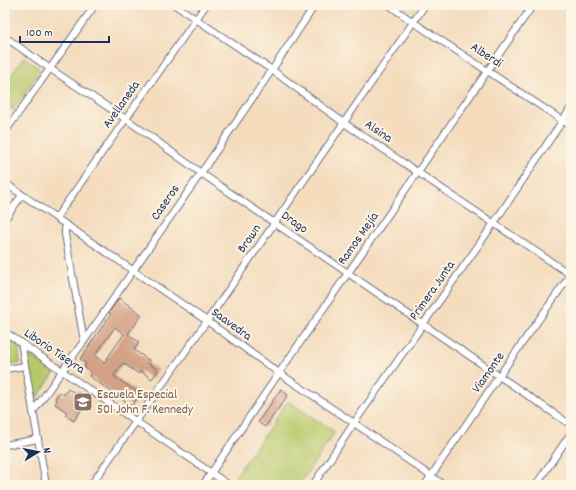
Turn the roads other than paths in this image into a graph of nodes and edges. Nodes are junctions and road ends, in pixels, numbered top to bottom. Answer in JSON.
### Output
{"nodes":[{"id":1,"x":95,"y":5,"type":"edge"},
{"id":2,"x":175,"y":5,"type":"edge"},
{"id":3,"x":206,"y":5,"type":"edge"},
{"id":4,"x":315,"y":5,"type":"edge"},
{"id":5,"x":389,"y":5,"type":"edge"},
{"id":6,"x":425,"y":5,"type":"edge"},
{"id":7,"x":534,"y":5,"type":"edge"},
{"id":8,"x":196,"y":19,"type":"junction"},
{"id":9,"x":413,"y":22,"type":"junction"},
{"id":10,"x":5,"y":37,"type":"edge"},
{"id":11,"x":49,"y":68,"type":"junction"},
{"id":12,"x":272,"y":70,"type":"junction"},
{"id":13,"x":488,"y":71,"type":"junction"},
{"id":14,"x":571,"y":108,"type":"edge"},
{"id":15,"x":126,"y":119,"type":"junction"},
{"id":16,"x":563,"y":120,"type":"junction"},
{"id":17,"x":344,"y":122,"type":"junction"},
{"id":18,"x":571,"y":126,"type":"edge"},
{"id":19,"x":5,"y":132,"type":"edge"},
{"id":20,"x":201,"y":173,"type":"junction"},
{"id":21,"x":418,"y":173,"type":"junction"},
{"id":22,"x":5,"y":183,"type":"edge"},
{"id":23,"x":22,"y":195,"type":"junction"},
{"id":24,"x":56,"y":218,"type":"junction"},
{"id":25,"x":5,"y":219,"type":"edge"},
{"id":26,"x":275,"y":223,"type":"junction"},
{"id":27,"x":494,"y":223,"type":"junction"},
{"id":28,"x":65,"y":225,"type":"junction"},
{"id":29,"x":133,"y":270,"type":"junction"},
{"id":30,"x":348,"y":274,"type":"junction"},
{"id":31,"x":571,"y":275,"type":"edge"},
{"id":32,"x":207,"y":321,"type":"junction"},
{"id":33,"x":5,"y":324,"type":"edge"},
{"id":34,"x":423,"y":325,"type":"junction"},
{"id":35,"x":6,"y":332,"type":"edge"},
{"id":36,"x":84,"y":341,"type":"junction"},
{"id":37,"x":21,"y":342,"type":"junction"},
{"id":38,"x":25,"y":366,"type":"junction"},
{"id":39,"x":5,"y":369,"type":"edge"},
{"id":40,"x":62,"y":370,"type":"junction"},
{"id":41,"x":279,"y":373,"type":"junction"},
{"id":42,"x":499,"y":376,"type":"junction"},
{"id":43,"x":34,"y":412,"type":"junction"},
{"id":44,"x":136,"y":421,"type":"junction"},
{"id":45,"x":354,"y":423,"type":"junction"},
{"id":46,"x":571,"y":425,"type":"edge"},
{"id":47,"x":571,"y":433,"type":"edge"},
{"id":48,"x":38,"y":439,"type":"junction"},
{"id":49,"x":5,"y":445,"type":"edge"},
{"id":50,"x":211,"y":473,"type":"junction"},
{"id":51,"x":431,"y":476,"type":"junction"},
{"id":52,"x":46,"y":485,"type":"edge"},
{"id":53,"x":91,"y":485,"type":"edge"},
{"id":54,"x":202,"y":485,"type":"edge"},
{"id":55,"x":229,"y":485,"type":"edge"},
{"id":56,"x":313,"y":485,"type":"edge"},
{"id":57,"x":425,"y":485,"type":"edge"},
{"id":58,"x":444,"y":485,"type":"edge"},
{"id":59,"x":536,"y":485,"type":"edge"}],
"edges":[{"from":1,"to":11,"type":"street"},
{"from":2,"to":8,"type":"street","name":"Alsina"},
{"from":3,"to":8,"type":"street","name":"Avellaneda"},
{"from":4,"to":12,"type":"street","name":"Caseros"},
{"from":5,"to":9,"type":"street","name":"Alberdi"},
{"from":6,"to":9,"type":"street","name":"Brown"},
{"from":7,"to":13,"type":"street","name":"Ramos Mejía"},
{"from":8,"to":12,"type":"street","name":"Alsina"},
{"from":8,"to":15,"type":"street","name":"Avellaneda"},
{"from":9,"to":13,"type":"street","name":"Alberdi"},
{"from":9,"to":17,"type":"street","name":"Brown"},
{"from":10,"to":11,"type":"street","name":"Drago"},
{"from":11,"to":15,"type":"street","name":"Drago"},
{"from":11,"to":19,"type":"street"},
{"from":12,"to":17,"type":"street","name":"Alsina"},
{"from":12,"to":20,"type":"street","name":"Caseros"},
{"from":13,"to":16,"type":"street","name":"Alberdi"},
{"from":13,"to":21,"type":"street","name":"Ramos Mejía"},
{"from":14,"to":16,"type":"street","name":"Primera Junta"},
{"from":15,"to":20,"type":"street","name":"Drago"},
{"from":15,"to":24,"type":"street","name":"Avellaneda"},
{"from":16,"to":18,"type":"street","name":"Alberdi"},
{"from":16,"to":27,"type":"street","name":"Primera Junta"},
{"from":17,"to":21,"type":"street","name":"Alsina"},
{"from":17,"to":26,"type":"street","name":"Brown"},
{"from":20,"to":26,"type":"street","name":"Drago"},
{"from":20,"to":29,"type":"street","name":"Caseros"},
{"from":21,"to":27,"type":"street","name":"Alsina"},
{"from":21,"to":30,"type":"street","name":"Ramos Mejía"},
{"from":22,"to":23,"type":"street","name":"Saavedra"},
{"from":23,"to":24,"type":"street","name":"Saavedra"},
{"from":23,"to":25,"type":"street"},
{"from":24,"to":28,"type":"street","name":"Saavedra"},
{"from":26,"to":30,"type":"street","name":"Drago"},
{"from":26,"to":32,"type":"street","name":"Brown"},
{"from":27,"to":31,"type":"street","name":"Alsina"},
{"from":27,"to":34,"type":"street","name":"Primera Junta"},
{"from":28,"to":29,"type":"street","name":"Saavedra"},
{"from":28,"to":36,"type":"street"},
{"from":29,"to":32,"type":"street","name":"Saavedra"},
{"from":29,"to":36,"type":"street","name":"Caseros"},
{"from":30,"to":34,"type":"street","name":"Drago"},
{"from":30,"to":41,"type":"street","name":"Ramos Mejía"},
{"from":31,"to":42,"type":"street","name":"Viamonte"},
{"from":32,"to":41,"type":"street","name":"Saavedra"},
{"from":32,"to":44,"type":"street","name":"Brown"},
{"from":33,"to":35,"type":"street"},
{"from":34,"to":42,"type":"street","name":"Drago"},
{"from":34,"to":45,"type":"street","name":"Primera Junta"},
{"from":35,"to":37,"type":"street","name":"Liborio Tiseyra"},
{"from":36,"to":40,"type":"street","name":"Caseros"},
{"from":37,"to":38,"type":"street"},
{"from":37,"to":40,"type":"street","name":"Liborio Tiseyra"},
{"from":38,"to":39,"type":"street"},
{"from":38,"to":43,"type":"street"},
{"from":40,"to":43,"type":"street","name":"Caseros"},
{"from":40,"to":44,"type":"street","name":"Liborio Tiseyra"},
{"from":41,"to":45,"type":"street","name":"Saavedra"},
{"from":41,"to":50,"type":"street","name":"Ramos Mejía"},
{"from":42,"to":46,"type":"street","name":"Drago"},
{"from":42,"to":51,"type":"street","name":"Viamonte"},
{"from":43,"to":48,"type":"street"},
{"from":44,"to":50,"type":"street","name":"Liborio Tiseyra"},
{"from":44,"to":53,"type":"street","name":"Brown"},
{"from":45,"to":51,"type":"street","name":"Saavedra"},
{"from":45,"to":56,"type":"street","name":"Primera Junta"},
{"from":47,"to":59,"type":"street"},
{"from":48,"to":49,"type":"street"},
{"from":48,"to":52,"type":"street"},
{"from":50,"to":54,"type":"street","name":"Ramos Mejía"},
{"from":50,"to":55,"type":"street","name":"Liborio Tiseyra"},
{"from":51,"to":57,"type":"street","name":"Viamonte"},
{"from":51,"to":58,"type":"street","name":"Saavedra"}]}
